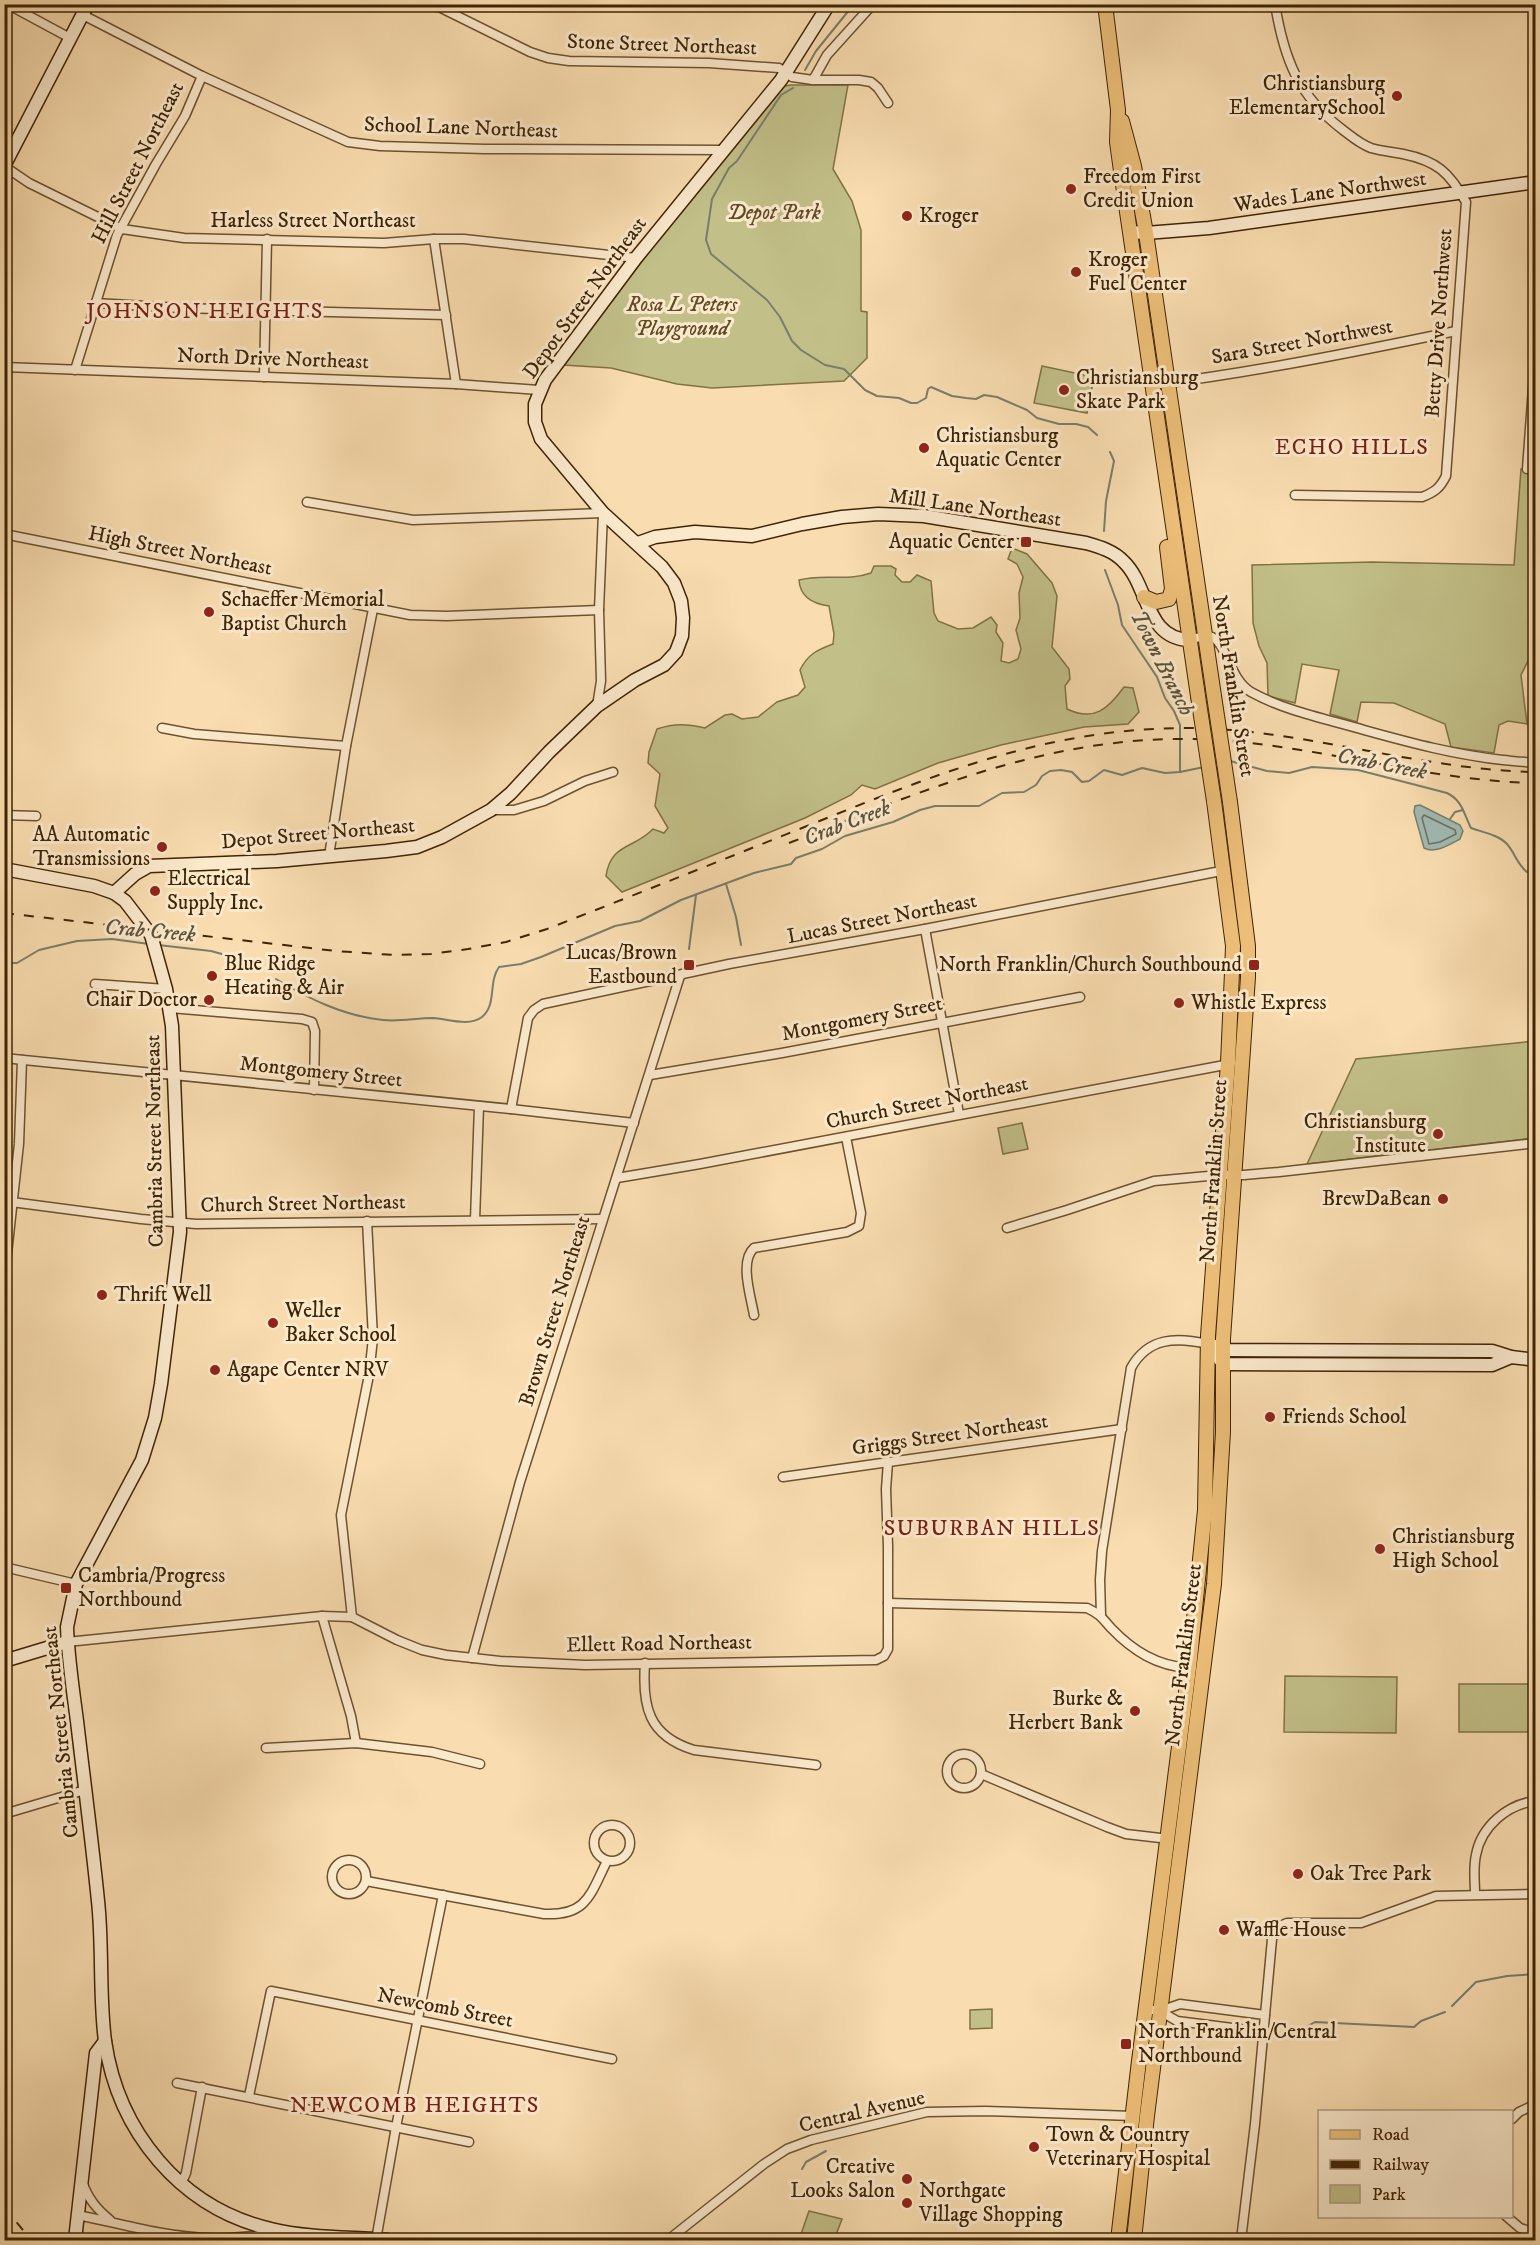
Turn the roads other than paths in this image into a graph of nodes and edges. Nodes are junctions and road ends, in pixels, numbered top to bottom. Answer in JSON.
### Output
{"nodes":[{"id":1,"x":7,"y":4,"type":"edge"},
{"id":2,"x":433,"y":4,"type":"edge"},
{"id":3,"x":873,"y":4,"type":"edge"},
{"id":4,"x":1105,"y":4,"type":"edge"},
{"id":5,"x":1275,"y":4,"type":"edge"},
{"id":6,"x":828,"y":5,"type":"edge"},
{"id":7,"x":86,"y":10,"type":"edge"},
{"id":8,"x":70,"y":38,"type":"junction"},
{"id":9,"x":786,"y":72,"type":"junction"},
{"id":10,"x":202,"y":76,"type":"junction"},
{"id":11,"x":813,"y":80,"type":"junction"},
{"id":12,"x":888,"y":103,"type":"dead end"},
{"id":13,"x":1118,"y":110,"type":"junction"},
{"id":14,"x":723,"y":150,"type":"junction"},
{"id":15,"x":4,"y":166,"type":"edge"},
{"id":16,"x":1536,"y":182,"type":"edge"},
{"id":17,"x":1461,"y":193,"type":"junction"},
{"id":18,"x":122,"y":229,"type":"junction"},
{"id":19,"x":1130,"y":232,"type":"junction"},
{"id":20,"x":1146,"y":233,"type":"junction"},
{"id":21,"x":267,"y":239,"type":"junction"},
{"id":22,"x":434,"y":239,"type":"junction"},
{"id":23,"x":636,"y":258,"type":"junction"},
{"id":24,"x":96,"y":303,"type":"junction"},
{"id":25,"x":266,"y":309,"type":"junction"},
{"id":26,"x":446,"y":315,"type":"junction"},
{"id":27,"x":1456,"y":331,"type":"junction"},
{"id":28,"x":1536,"y":347,"type":"edge"},
{"id":29,"x":4,"y":367,"type":"edge"},
{"id":30,"x":75,"y":370,"type":"junction"},
{"id":31,"x":264,"y":377,"type":"junction"},
{"id":32,"x":1167,"y":383,"type":"junction"},
{"id":33,"x":456,"y":384,"type":"junction"},
{"id":34,"x":1153,"y":385,"type":"junction"},
{"id":35,"x":539,"y":390,"type":"junction"},
{"id":36,"x":1527,"y":469,"type":"dead end"},
{"id":37,"x":1295,"y":495,"type":"dead end"},
{"id":38,"x":307,"y":502,"type":"dead end"},
{"id":39,"x":1170,"y":504,"type":"junction"},
{"id":40,"x":603,"y":513,"type":"junction"},
{"id":41,"x":4,"y":534,"type":"edge"},
{"id":42,"x":638,"y":543,"type":"junction"},
{"id":43,"x":1144,"y":597,"type":"junction"},
{"id":44,"x":373,"y":609,"type":"junction"},
{"id":45,"x":599,"y":610,"type":"junction"},
{"id":46,"x":1204,"y":636,"type":"junction"},
{"id":47,"x":1190,"y":640,"type":"junction"},
{"id":48,"x":597,"y":706,"type":"junction"},
{"id":49,"x":162,"y":728,"type":"dead end"},
{"id":50,"x":346,"y":746,"type":"junction"},
{"id":51,"x":1536,"y":762,"type":"edge"},
{"id":52,"x":613,"y":772,"type":"dead end"},
{"id":53,"x":491,"y":810,"type":"junction"},
{"id":54,"x":4,"y":815,"type":"edge"},
{"id":55,"x":36,"y":816,"type":"dead end"},
{"id":56,"x":329,"y":856,"type":"junction"},
{"id":57,"x":1238,"y":868,"type":"junction"},
{"id":58,"x":4,"y":869,"type":"edge"},
{"id":59,"x":1223,"y":871,"type":"junction"},
{"id":60,"x":114,"y":893,"type":"junction"},
{"id":61,"x":925,"y":929,"type":"junction"},
{"id":62,"x":680,"y":976,"type":"junction"},
{"id":63,"x":95,"y":984,"type":"dead end"},
{"id":64,"x":166,"y":989,"type":"junction"},
{"id":65,"x":1080,"y":997,"type":"dead end"},
{"id":66,"x":170,"y":1008,"type":"junction"},
{"id":67,"x":941,"y":1023,"type":"junction"},
{"id":68,"x":4,"y":1058,"type":"edge"},
{"id":69,"x":21,"y":1060,"type":"junction"},
{"id":70,"x":1228,"y":1064,"type":"junction"},
{"id":71,"x":1243,"y":1064,"type":"junction"},
{"id":72,"x":175,"y":1075,"type":"junction"},
{"id":73,"x":650,"y":1075,"type":"junction"},
{"id":74,"x":314,"y":1090,"type":"junction"},
{"id":75,"x":479,"y":1106,"type":"junction"},
{"id":76,"x":511,"y":1108,"type":"junction"},
{"id":77,"x":959,"y":1114,"type":"junction"},
{"id":78,"x":634,"y":1124,"type":"junction"},
{"id":79,"x":846,"y":1137,"type":"junction"},
{"id":80,"x":1536,"y":1143,"type":"edge"},
{"id":81,"x":1219,"y":1175,"type":"junction"},
{"id":82,"x":1234,"y":1175,"type":"junction"},
{"id":83,"x":617,"y":1178,"type":"junction"},
{"id":84,"x":9,"y":1201,"type":"edge"},
{"id":85,"x":602,"y":1219,"type":"junction"},
{"id":86,"x":475,"y":1220,"type":"junction"},
{"id":87,"x":368,"y":1221,"type":"junction"},
{"id":88,"x":180,"y":1223,"type":"junction"},
{"id":89,"x":1007,"y":1228,"type":"dead end"},
{"id":90,"x":4,"y":1281,"type":"edge"},
{"id":91,"x":754,"y":1315,"type":"dead end"},
{"id":92,"x":1208,"y":1344,"type":"junction"},
{"id":93,"x":1223,"y":1357,"type":"junction"},
{"id":94,"x":1536,"y":1360,"type":"edge"},
{"id":95,"x":1122,"y":1430,"type":"junction"},
{"id":96,"x":888,"y":1462,"type":"junction"},
{"id":97,"x":783,"y":1477,"type":"dead end"},
{"id":98,"x":4,"y":1567,"type":"edge"},
{"id":99,"x":76,"y":1584,"type":"junction"},
{"id":100,"x":888,"y":1603,"type":"junction"},
{"id":101,"x":1101,"y":1615,"type":"junction"},
{"id":102,"x":322,"y":1616,"type":"junction"},
{"id":103,"x":352,"y":1617,"type":"junction"},
{"id":104,"x":68,"y":1642,"type":"junction"},
{"id":105,"x":472,"y":1658,"type":"junction"},
{"id":106,"x":4,"y":1661,"type":"edge"},
{"id":107,"x":645,"y":1663,"type":"junction"},
{"id":108,"x":1189,"y":1668,"type":"junction"},
{"id":109,"x":356,"y":1743,"type":"junction"},
{"id":110,"x":267,"y":1748,"type":"dead end"},
{"id":111,"x":480,"y":1764,"type":"dead end"},
{"id":112,"x":816,"y":1765,"type":"dead end"},
{"id":113,"x":981,"y":1774,"type":"junction"},
{"id":114,"x":85,"y":1790,"type":"junction"},
{"id":115,"x":1536,"y":1801,"type":"edge"},
{"id":116,"x":4,"y":1814,"type":"edge"},
{"id":117,"x":1167,"y":1839,"type":"junction"},
{"id":118,"x":1182,"y":1840,"type":"junction"},
{"id":119,"x":607,"y":1861,"type":"junction"},
{"id":120,"x":366,"y":1881,"type":"junction"},
{"id":121,"x":1475,"y":1894,"type":"junction"},
{"id":122,"x":1536,"y":1894,"type":"edge"},
{"id":123,"x":443,"y":1895,"type":"junction"},
{"id":124,"x":1153,"y":2010,"type":"junction"},
{"id":125,"x":1265,"y":2015,"type":"junction"},
{"id":126,"x":418,"y":2021,"type":"junction"},
{"id":127,"x":1264,"y":2032,"type":"junction"},
{"id":128,"x":105,"y":2041,"type":"junction"},
{"id":129,"x":612,"y":2059,"type":"dead end"},
{"id":130,"x":177,"y":2083,"type":"dead end"},
{"id":131,"x":202,"y":2087,"type":"junction"},
{"id":132,"x":249,"y":2096,"type":"junction"},
{"id":133,"x":1536,"y":2104,"type":"edge"},
{"id":134,"x":1133,"y":2116,"type":"junction"},
{"id":135,"x":1513,"y":2118,"type":"edge"},
{"id":136,"x":396,"y":2127,"type":"junction"},
{"id":137,"x":469,"y":2142,"type":"dead end"},
{"id":138,"x":81,"y":2181,"type":"junction"},
{"id":139,"x":181,"y":2184,"type":"junction"},
{"id":140,"x":78,"y":2215,"type":"junction"},
{"id":141,"x":1507,"y":2218,"type":"edge"},
{"id":142,"x":113,"y":2222,"type":"junction"},
{"id":143,"x":283,"y":2232,"type":"junction"},
{"id":144,"x":1536,"y":2233,"type":"edge"},
{"id":145,"x":382,"y":2240,"type":"edge"},
{"id":146,"x":75,"y":2241,"type":"edge"},
{"id":147,"x":668,"y":2241,"type":"edge"},
{"id":148,"x":1118,"y":2241,"type":"edge"},
{"id":149,"x":1134,"y":2241,"type":"edge"},
{"id":150,"x":1241,"y":2241,"type":"edge"}],
"edges":[{"from":1,"to":8,"type":"street"},
{"from":2,"to":9,"type":"street","name":"Stone Street Northeast"},
{"from":3,"to":11,"type":"street"},
{"from":4,"to":13,"type":"main road","name":"North Franklin Street"},
{"from":5,"to":17,"type":"street"},
{"from":6,"to":9,"type":"street","name":"Depot Street Northeast"},
{"from":7,"to":8,"type":"street"},
{"from":7,"to":10,"type":"street","name":"School Lane Northeast"},
{"from":8,"to":15,"type":"street"},
{"from":9,"to":11,"type":"street","name":"Stone Street Northeast"},
{"from":9,"to":14,"type":"street","name":"Depot Street Northeast"},
{"from":10,"to":14,"type":"street","name":"School Lane Northeast"},
{"from":10,"to":18,"type":"street","name":"Hill Street Northeast"},
{"from":11,"to":12,"type":"street","name":"Stone Street Northeast"},
{"from":13,"to":19,"type":"main road","name":"North Franklin Street"},
{"from":13,"to":20,"type":"main road","name":"North Franklin Street"},
{"from":14,"to":23,"type":"street","name":"Depot Street Northeast"},
{"from":15,"to":18,"type":"street","name":"Harless Street Northeast"},
{"from":16,"to":17,"type":"street","name":"Wades Lane Northwest"},
{"from":17,"to":20,"type":"street","name":"Wades Lane Northwest"},
{"from":17,"to":27,"type":"street","name":"Betty Drive Northwest"},
{"from":18,"to":21,"type":"street","name":"Harless Street Northeast"},
{"from":18,"to":24,"type":"street","name":"Hill Street Northeast"},
{"from":19,"to":20,"type":"street","name":"Wades Lane Northwest"},
{"from":19,"to":34,"type":"main road","name":"North Franklin Street"},
{"from":20,"to":32,"type":"main road","name":"North Franklin Street"},
{"from":21,"to":22,"type":"street","name":"Harless Street Northeast"},
{"from":21,"to":25,"type":"street"},
{"from":22,"to":23,"type":"street","name":"Harless Street Northeast"},
{"from":22,"to":26,"type":"street"},
{"from":23,"to":35,"type":"street","name":"Depot Street Northeast"},
{"from":24,"to":25,"type":"street"},
{"from":24,"to":30,"type":"street","name":"Hill Street Northeast"},
{"from":25,"to":26,"type":"street"},
{"from":25,"to":31,"type":"street"},
{"from":26,"to":33,"type":"street"},
{"from":27,"to":32,"type":"street","name":"Sara Street Northwest"},
{"from":27,"to":37,"type":"street","name":"Betty Drive Northwest"},
{"from":28,"to":36,"type":"street"},
{"from":29,"to":30,"type":"street","name":"North Drive Northeast"},
{"from":30,"to":31,"type":"street","name":"North Drive Northeast"},
{"from":31,"to":33,"type":"street","name":"North Drive Northeast"},
{"from":32,"to":34,"type":"street","name":"Sara Street Northwest"},
{"from":32,"to":46,"type":"main road","name":"North Franklin Street"},
{"from":33,"to":35,"type":"street","name":"North Drive Northeast"},
{"from":34,"to":39,"type":"main road","name":"North Franklin Street"},
{"from":35,"to":40,"type":"street","name":"Depot Street Northeast"},
{"from":38,"to":40,"type":"street"},
{"from":39,"to":43,"type":"main road"},
{"from":39,"to":47,"type":"main road","name":"North Franklin Street"},
{"from":40,"to":42,"type":"street","name":"Depot Street Northeast"},
{"from":40,"to":45,"type":"street"},
{"from":41,"to":44,"type":"street","name":"High Street Northeast"},
{"from":42,"to":43,"type":"street","name":"Mill Lane Northeast"},
{"from":42,"to":48,"type":"street","name":"Depot Street Northeast"},
{"from":43,"to":47,"type":"street","name":"Mill Lane Northeast"},
{"from":44,"to":45,"type":"street","name":"High Street Northeast"},
{"from":44,"to":50,"type":"street"},
{"from":45,"to":48,"type":"street"},
{"from":46,"to":47,"type":"street"},
{"from":46,"to":51,"type":"street"},
{"from":46,"to":57,"type":"main road","name":"North Franklin Street","bridge":true},
{"from":47,"to":59,"type":"main road","name":"North Franklin Street","bridge":true},
{"from":48,"to":53,"type":"street","name":"Depot Street Northeast"},
{"from":49,"to":50,"type":"street"},
{"from":50,"to":56,"type":"street"},
{"from":52,"to":53,"type":"street"},
{"from":53,"to":56,"type":"street","name":"Depot Street Northeast"},
{"from":54,"to":55,"type":"street"},
{"from":56,"to":60,"type":"street","name":"Depot Street Northeast"},
{"from":57,"to":59,"type":"street","name":"Lucas Street Northeast"},
{"from":57,"to":71,"type":"main road","name":"North Franklin Street"},
{"from":58,"to":60,"type":"street"},
{"from":59,"to":61,"type":"street","name":"Lucas Street Northeast"},
{"from":59,"to":70,"type":"main road","name":"North Franklin Street"},
{"from":60,"to":64,"type":"street","name":"Cambria Street Northeast"},
{"from":61,"to":62,"type":"street","name":"Lucas Street Northeast"},
{"from":61,"to":67,"type":"street"},
{"from":62,"to":73,"type":"street","name":"Brown Street Northeast"},
{"from":62,"to":76,"type":"street","name":"Lucas Street Northeast"},
{"from":63,"to":64,"type":"street"},
{"from":64,"to":66,"type":"street","name":"Cambria Street Northeast"},
{"from":65,"to":67,"type":"street","name":"Montgomery Street"},
{"from":66,"to":72,"type":"street","name":"Cambria Street Northeast"},
{"from":66,"to":74,"type":"street"},
{"from":67,"to":73,"type":"street","name":"Montgomery Street"},
{"from":67,"to":77,"type":"street"},
{"from":68,"to":69,"type":"street","name":"Montgomery Street"},
{"from":69,"to":72,"type":"street","name":"Montgomery Street"},
{"from":69,"to":84,"type":"street"},
{"from":70,"to":71,"type":"street","name":"Church Street Northeast"},
{"from":70,"to":77,"type":"street","name":"Church Street Northeast"},
{"from":70,"to":81,"type":"main road","name":"North Franklin Street"},
{"from":71,"to":82,"type":"main road","name":"North Franklin Street"},
{"from":72,"to":74,"type":"street","name":"Montgomery Street"},
{"from":72,"to":88,"type":"street","name":"Cambria Street Northeast"},
{"from":73,"to":78,"type":"street","name":"Brown Street Northeast"},
{"from":74,"to":75,"type":"street","name":"Montgomery Street"},
{"from":75,"to":76,"type":"street","name":"Montgomery Street"},
{"from":75,"to":86,"type":"street"},
{"from":76,"to":78,"type":"street","name":"Montgomery Street"},
{"from":77,"to":79,"type":"street","name":"Church Street Northeast"},
{"from":78,"to":83,"type":"street","name":"Brown Street Northeast"},
{"from":79,"to":83,"type":"street","name":"Church Street Northeast"},
{"from":79,"to":91,"type":"street"},
{"from":80,"to":82,"type":"street"},
{"from":81,"to":82,"type":"street"},
{"from":81,"to":89,"type":"street"},
{"from":81,"to":92,"type":"main road","name":"North Franklin Street"},
{"from":82,"to":93,"type":"main road","name":"North Franklin Street"},
{"from":83,"to":85,"type":"street","name":"Brown Street Northeast"},
{"from":84,"to":88,"type":"street","name":"Church Street Northeast"},
{"from":84,"to":90,"type":"street"},
{"from":85,"to":86,"type":"street","name":"Church Street Northeast"},
{"from":85,"to":105,"type":"street","name":"Brown Street Northeast"},
{"from":86,"to":87,"type":"street","name":"Church Street Northeast"},
{"from":87,"to":88,"type":"street","name":"Church Street Northeast"},
{"from":87,"to":103,"type":"street"},
{"from":88,"to":99,"type":"street","name":"Cambria Street Northeast"},
{"from":92,"to":93,"type":"street"},
{"from":92,"to":95,"type":"street"},
{"from":92,"to":108,"type":"main road","name":"North Franklin Street"},
{"from":93,"to":94,"type":"street"},
{"from":93,"to":118,"type":"main road","name":"North Franklin Street"},
{"from":95,"to":96,"type":"street","name":"Griggs Street Northeast"},
{"from":95,"to":101,"type":"street"},
{"from":96,"to":97,"type":"street","name":"Griggs Street Northeast"},
{"from":96,"to":100,"type":"street","name":"Ellett Road Northeast"},
{"from":98,"to":99,"type":"street"},
{"from":99,"to":104,"type":"street","name":"Cambria Street Northeast"},
{"from":100,"to":101,"type":"street"},
{"from":100,"to":107,"type":"street","name":"Ellett Road Northeast"},
{"from":101,"to":108,"type":"street"},
{"from":102,"to":103,"type":"street","name":"Ellett Road Northeast"},
{"from":102,"to":104,"type":"street","name":"Ellett Road Northeast"},
{"from":102,"to":109,"type":"street"},
{"from":103,"to":105,"type":"street","name":"Ellett Road Northeast"},
{"from":104,"to":106,"type":"street"},
{"from":104,"to":114,"type":"street","name":"Cambria Street Northeast"},
{"from":105,"to":107,"type":"street","name":"Ellett Road Northeast"},
{"from":107,"to":112,"type":"street"},
{"from":108,"to":117,"type":"main road","name":"North Franklin Street"},
{"from":109,"to":110,"type":"street"},
{"from":109,"to":111,"type":"street"},
{"from":113,"to":113,"type":"street"},
{"from":113,"to":117,"type":"street"},
{"from":114,"to":116,"type":"street"},
{"from":114,"to":128,"type":"street","name":"Cambria Street Northeast"},
{"from":115,"to":121,"type":"street"},
{"from":117,"to":118,"type":"street"},
{"from":117,"to":124,"type":"main road","name":"North Franklin Street"},
{"from":118,"to":124,"type":"main road","name":"North Franklin Street"},
{"from":119,"to":119,"type":"street"},
{"from":119,"to":123,"type":"street"},
{"from":120,"to":120,"type":"street"},
{"from":120,"to":123,"type":"street"},
{"from":121,"to":122,"type":"street"},
{"from":121,"to":125,"type":"street"},
{"from":123,"to":126,"type":"street"},
{"from":124,"to":125,"type":"street"},
{"from":124,"to":127,"type":"street"},
{"from":124,"to":134,"type":"main road","name":"North Franklin Street"},
{"from":124,"to":149,"type":"main road","name":"North Franklin Street"},
{"from":125,"to":127,"type":"street"},
{"from":126,"to":129,"type":"street","name":"Newcomb Street"},
{"from":126,"to":132,"type":"street","name":"Newcomb Street"},
{"from":126,"to":136,"type":"street"},
{"from":127,"to":150,"type":"street"},
{"from":128,"to":138,"type":"street"},
{"from":128,"to":139,"type":"street","name":"Cambria Street Northeast"},
{"from":130,"to":131,"type":"street"},
{"from":131,"to":132,"type":"street"},
{"from":131,"to":139,"type":"street"},
{"from":132,"to":136,"type":"street"},
{"from":133,"to":135,"type":"street"},
{"from":134,"to":147,"type":"street","name":"Central Avenue"},
{"from":134,"to":148,"type":"main road","name":"North Franklin Street"},
{"from":136,"to":137,"type":"street"},
{"from":136,"to":145,"type":"street"},
{"from":138,"to":140,"type":"street"},
{"from":138,"to":142,"type":"street"},
{"from":139,"to":143,"type":"street","name":"Cambria Street Northeast"},
{"from":140,"to":142,"type":"street"},
{"from":140,"to":146,"type":"street"},
{"from":141,"to":144,"type":"street"},
{"from":142,"to":143,"type":"street"},
{"from":143,"to":145,"type":"street","name":"Cambria Street Northeast"}]}
